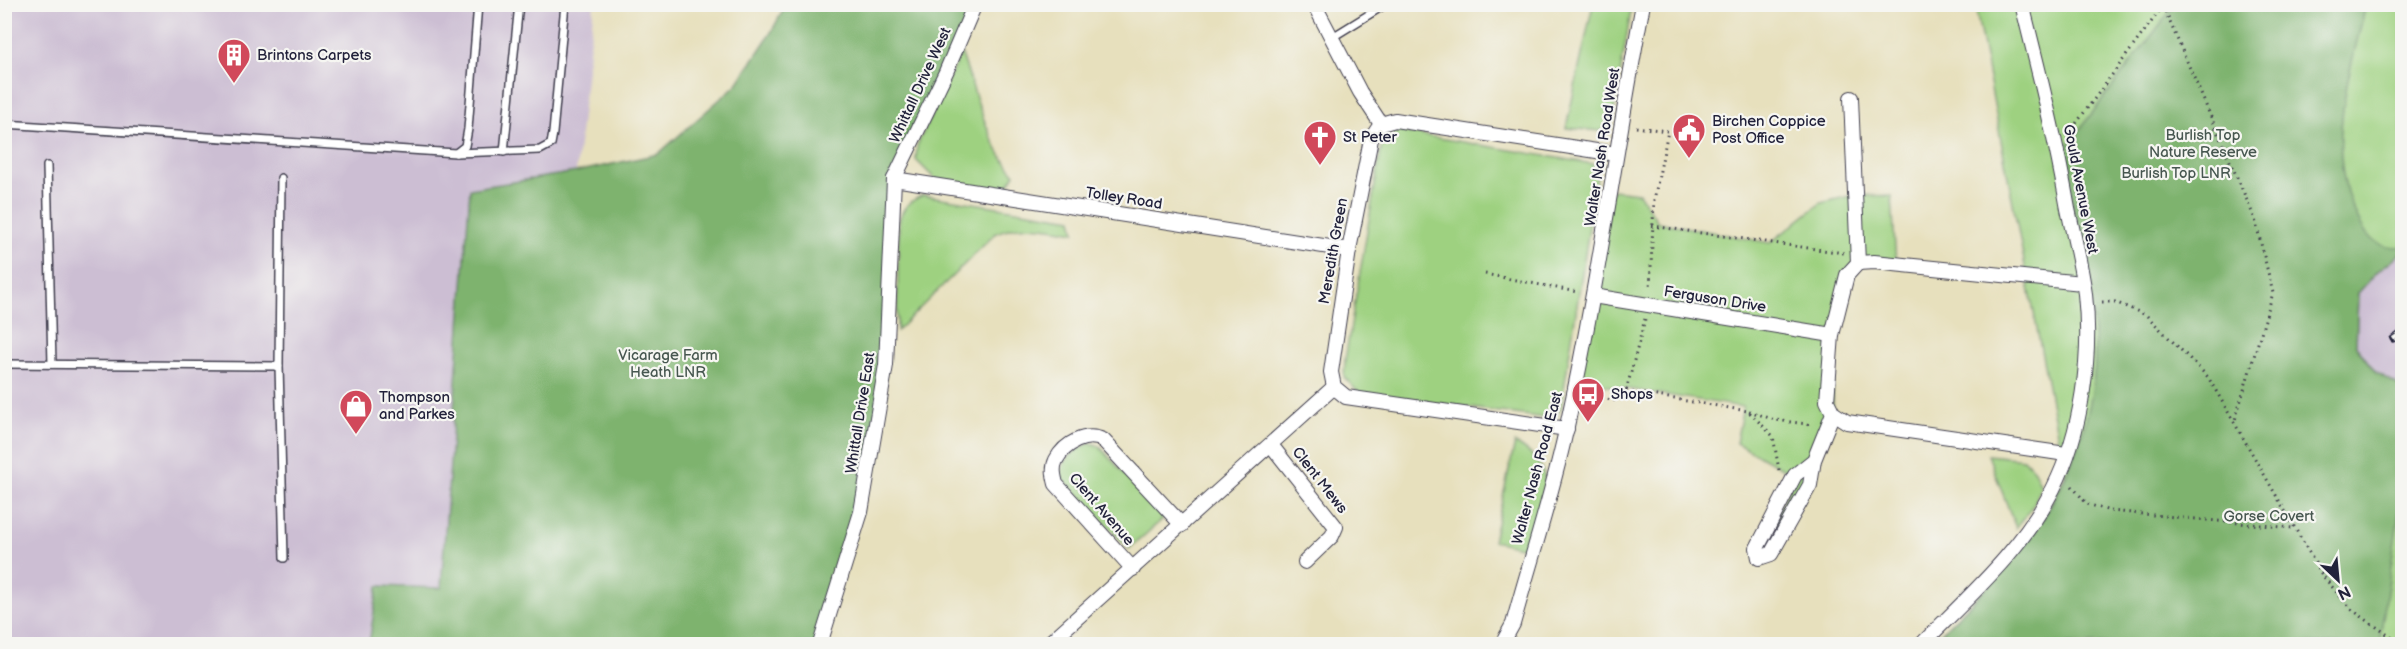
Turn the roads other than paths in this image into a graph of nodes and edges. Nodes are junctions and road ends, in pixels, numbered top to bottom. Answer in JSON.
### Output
{"nodes":[{"id":1,"x":478,"y":4,"type":"edge"},
{"id":2,"x":519,"y":4,"type":"edge"},
{"id":3,"x":565,"y":4,"type":"edge"},
{"id":4,"x":975,"y":4,"type":"edge"},
{"id":5,"x":1314,"y":4,"type":"edge"},
{"id":6,"x":1386,"y":4,"type":"edge"},
{"id":7,"x":1643,"y":4,"type":"edge"},
{"id":8,"x":2022,"y":4,"type":"edge"},
{"id":9,"x":1332,"y":38,"type":"junction"},
{"id":10,"x":1851,"y":98,"type":"dead end"},
{"id":11,"x":4,"y":124,"type":"edge"},
{"id":12,"x":1381,"y":124,"type":"junction"},
{"id":13,"x":504,"y":152,"type":"junction"},
{"id":14,"x":456,"y":153,"type":"junction"},
{"id":15,"x":1616,"y":154,"type":"junction"},
{"id":16,"x":47,"y":166,"type":"dead end"},
{"id":17,"x":281,"y":178,"type":"dead end"},
{"id":18,"x":894,"y":179,"type":"junction"},
{"id":19,"x":1348,"y":250,"type":"junction"},
{"id":20,"x":1858,"y":259,"type":"junction"},
{"id":21,"x":2082,"y":283,"type":"junction"},
{"id":22,"x":1593,"y":296,"type":"junction"},
{"id":23,"x":1832,"y":335,"type":"junction"},
{"id":24,"x":4,"y":364,"type":"edge"},
{"id":25,"x":52,"y":364,"type":"junction"},
{"id":26,"x":279,"y":366,"type":"junction"},
{"id":27,"x":1334,"y":387,"type":"junction"},
{"id":28,"x":1833,"y":413,"type":"junction"},
{"id":29,"x":1567,"y":429,"type":"junction"},
{"id":30,"x":1271,"y":445,"type":"junction"},
{"id":31,"x":2066,"y":454,"type":"junction"},
{"id":32,"x":1814,"y":460,"type":"junction"},
{"id":33,"x":1182,"y":525,"type":"junction"},
{"id":34,"x":285,"y":558,"type":"dead end"},
{"id":35,"x":1305,"y":561,"type":"dead end"},
{"id":36,"x":1133,"y":569,"type":"junction"},
{"id":37,"x":820,"y":645,"type":"edge"},
{"id":38,"x":1048,"y":645,"type":"edge"},
{"id":39,"x":1502,"y":645,"type":"edge"},
{"id":40,"x":1922,"y":645,"type":"edge"}],
"edges":[{"from":1,"to":14,"type":"lane"},
{"from":2,"to":13,"type":"lane"},
{"from":3,"to":13,"type":"lane"},
{"from":4,"to":18,"type":"street","name":"Whittall Drive West"},
{"from":5,"to":9,"type":"street"},
{"from":6,"to":9,"type":"lane"},
{"from":7,"to":15,"type":"street","name":"Walter Nash Road West"},
{"from":8,"to":21,"type":"street","name":"Gould Avenue West"},
{"from":9,"to":12,"type":"street"},
{"from":10,"to":20,"type":"street"},
{"from":11,"to":14,"type":"lane"},
{"from":12,"to":15,"type":"street"},
{"from":12,"to":19,"type":"street","name":"Meredith Green"},
{"from":13,"to":14,"type":"lane"},
{"from":15,"to":22,"type":"street","name":"Walter Nash Road West"},
{"from":16,"to":25,"type":"lane"},
{"from":17,"to":26,"type":"lane"},
{"from":18,"to":19,"type":"street","name":"Tolley Road"},
{"from":18,"to":37,"type":"street","name":"Whittall Drive East"},
{"from":19,"to":27,"type":"street","name":"Meredith Green"},
{"from":20,"to":21,"type":"street"},
{"from":20,"to":23,"type":"street"},
{"from":21,"to":31,"type":"street","name":"Gould Avenue West"},
{"from":22,"to":23,"type":"street","name":"Ferguson Drive"},
{"from":22,"to":29,"type":"street","name":"Walter Nash Road East"},
{"from":23,"to":28,"type":"street"},
{"from":24,"to":25,"type":"lane"},
{"from":25,"to":26,"type":"lane"},
{"from":26,"to":34,"type":"lane"},
{"from":27,"to":29,"type":"street"},
{"from":27,"to":30,"type":"street","name":"Clent Avenue"},
{"from":28,"to":31,"type":"street"},
{"from":28,"to":32,"type":"street"},
{"from":29,"to":39,"type":"street","name":"Walter Nash Road East"},
{"from":30,"to":33,"type":"street","name":"Clent Avenue"},
{"from":30,"to":35,"type":"street","name":"Clent Mews"},
{"from":31,"to":40,"type":"street","name":"Gould Avenue West"},
{"from":32,"to":32,"type":"street"},
{"from":33,"to":36,"type":"street","name":"Clent Avenue"},
{"from":33,"to":36,"type":"street","name":"Clent Avenue"},
{"from":36,"to":38,"type":"street","name":"Clent Avenue"}]}
